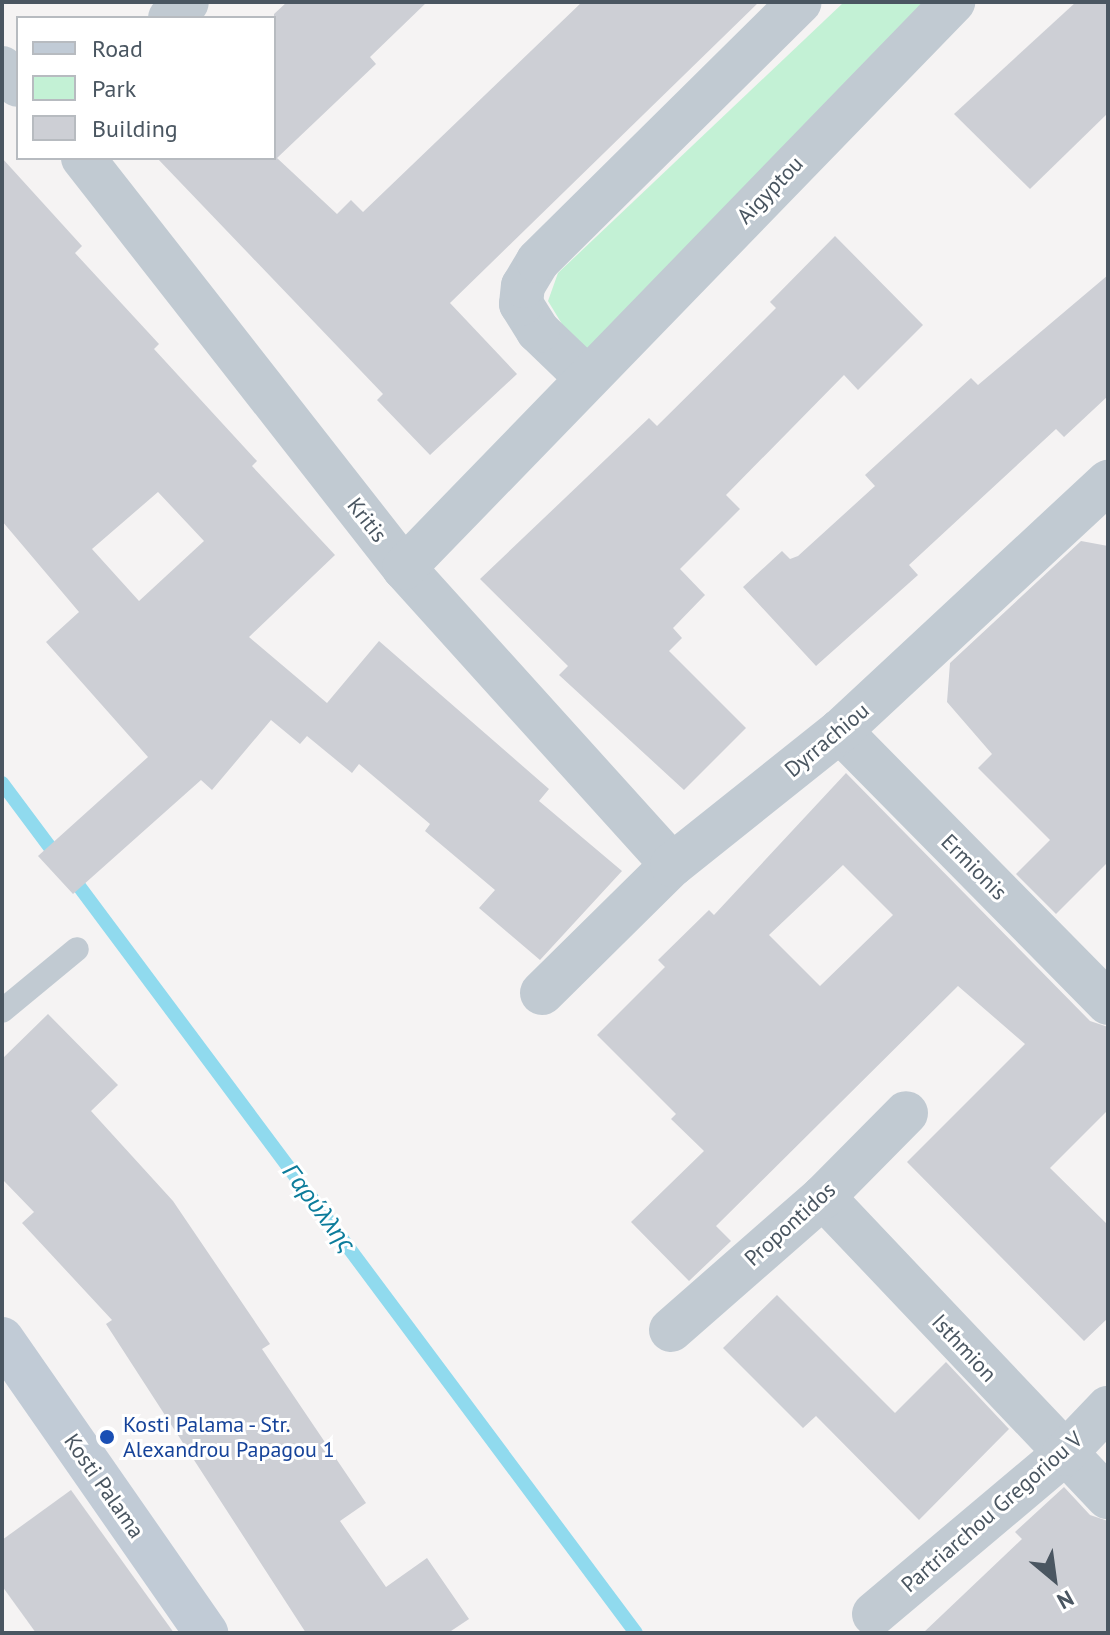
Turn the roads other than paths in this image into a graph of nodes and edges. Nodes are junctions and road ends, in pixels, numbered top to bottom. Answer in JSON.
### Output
{"nodes":[{"id":1,"x":187,"y":2,"type":"edge"},
{"id":2,"x":800,"y":2,"type":"edge"},
{"id":3,"x":953,"y":2,"type":"edge"},
{"id":4,"x":172,"y":16,"type":"edge"},
{"id":5,"x":2,"y":68,"type":"edge"},
{"id":6,"x":16,"y":83,"type":"edge"},
{"id":7,"x":85,"y":160,"type":"edge"},
{"id":8,"x":587,"y":378,"type":"junction"},
{"id":9,"x":1102,"y":499,"type":"edge"},
{"id":10,"x":404,"y":568,"type":"junction"},
{"id":11,"x":840,"y":731,"type":"junction"},
{"id":12,"x":672,"y":865,"type":"junction"},
{"id":13,"x":77,"y":949,"type":"dead end"},
{"id":14,"x":542,"y":993,"type":"dead end"},
{"id":15,"x":1108,"y":1003,"type":"edge"},
{"id":16,"x":2,"y":1011,"type":"edge"},
{"id":17,"x":906,"y":1113,"type":"dead end"},
{"id":18,"x":823,"y":1197,"type":"junction"},
{"id":19,"x":671,"y":1330,"type":"dead end"},
{"id":20,"x":2,"y":1339,"type":"edge"},
{"id":21,"x":1108,"y":1408,"type":"edge"},
{"id":22,"x":1064,"y":1454,"type":"junction"},
{"id":23,"x":1108,"y":1497,"type":"edge"},
{"id":24,"x":874,"y":1614,"type":"dead end"},
{"id":25,"x":206,"y":1633,"type":"edge"}],
"edges":[{"from":1,"to":4,"type":"street"},
{"from":2,"to":8,"type":"street"},
{"from":3,"to":8,"type":"street","name":"Aigyptou"},
{"from":5,"to":6,"type":"street"},
{"from":7,"to":10,"type":"street","name":"Kritis"},
{"from":8,"to":10,"type":"street","name":"Aigyptou"},
{"from":9,"to":11,"type":"street","name":"Dyrrachiou"},
{"from":10,"to":12,"type":"street","name":"Kritis"},
{"from":11,"to":12,"type":"street","name":"Dyrrachiou"},
{"from":11,"to":15,"type":"street","name":"Ermionis"},
{"from":12,"to":14,"type":"street","name":"Dyrrachiou"},
{"from":13,"to":16,"type":"lane"},
{"from":17,"to":18,"type":"street","name":"Propontidos"},
{"from":18,"to":19,"type":"street","name":"Propontidos"},
{"from":18,"to":22,"type":"street","name":"Isthmion"},
{"from":20,"to":25,"type":"street","name":"Kosti Palama"},
{"from":21,"to":22,"type":"street","name":"Partriarchou Gregoriou V"},
{"from":22,"to":23,"type":"street","name":"Isthmion"},
{"from":22,"to":24,"type":"street","name":"Partriarchou Gregoriou V"}]}
